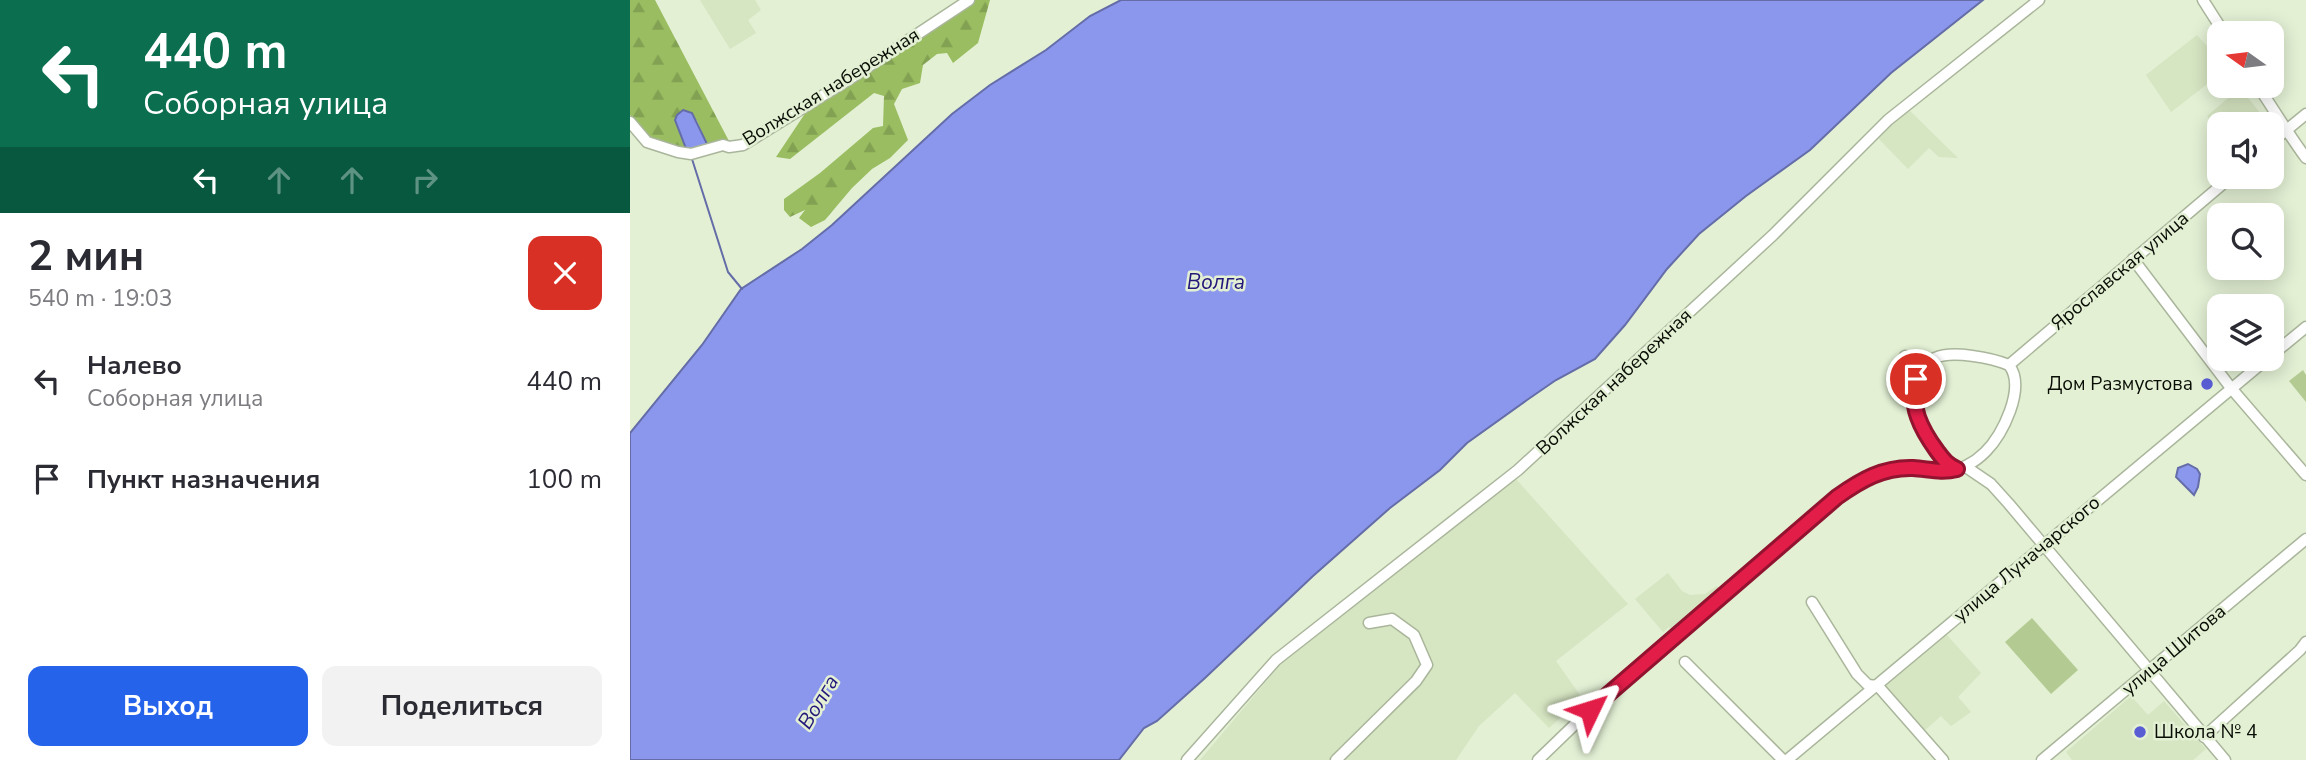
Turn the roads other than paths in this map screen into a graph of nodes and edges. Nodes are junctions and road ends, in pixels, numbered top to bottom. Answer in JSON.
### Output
{"nodes":[{"id":1,"x":969,"y":0,"type":"edge"},
{"id":2,"x":2039,"y":0,"type":"edge"},
{"id":3,"x":2203,"y":0,"type":"edge"},
{"id":4,"x":2216,"y":21,"type":"edge"},
{"id":5,"x":2266,"y":98,"type":"edge"},
{"id":6,"x":2306,"y":114,"type":"edge"},
{"id":7,"x":630,"y":122,"type":"edge"},
{"id":8,"x":2286,"y":130,"type":"junction"},
{"id":9,"x":2306,"y":158,"type":"edge"},
{"id":10,"x":2217,"y":189,"type":"edge"},
{"id":11,"x":2133,"y":259,"type":"junction"},
{"id":12,"x":2306,"y":327,"type":"edge"},
{"id":13,"x":2284,"y":345,"type":"edge"},
{"id":14,"x":1905,"y":356,"type":"dead end"},
{"id":15,"x":2009,"y":365,"type":"junction"},
{"id":16,"x":1920,"y":369,"type":"junction"},
{"id":17,"x":2252,"y":371,"type":"edge"},
{"id":18,"x":2231,"y":387,"type":"junction"},
{"id":19,"x":1962,"y":468,"type":"junction"},
{"id":20,"x":2306,"y":475,"type":"edge"},
{"id":21,"x":2306,"y":539,"type":"edge"},
{"id":22,"x":2042,"y":545,"type":"junction"},
{"id":23,"x":1812,"y":602,"type":"dead end"},
{"id":24,"x":1369,"y":624,"type":"dead end"},
{"id":25,"x":2306,"y":642,"type":"edge"},
{"id":26,"x":1685,"y":662,"type":"dead end"},
{"id":27,"x":2149,"y":672,"type":"junction"},
{"id":28,"x":1878,"y":686,"type":"junction"},
{"id":29,"x":2204,"y":737,"type":"junction"},
{"id":30,"x":1187,"y":760,"type":"edge"},
{"id":31,"x":1336,"y":760,"type":"edge"},
{"id":32,"x":1538,"y":760,"type":"edge"},
{"id":33,"x":1785,"y":760,"type":"edge"},
{"id":34,"x":1943,"y":760,"type":"edge"},
{"id":35,"x":2042,"y":760,"type":"edge"},
{"id":36,"x":2224,"y":760,"type":"edge"}],
"edges":[{"from":1,"to":7,"type":"street","name":"Волжская набережная"},
{"from":2,"to":30,"type":"street","name":"Волжская набережная"},
{"from":3,"to":4,"type":"street"},
{"from":5,"to":8,"type":"street"},
{"from":6,"to":8,"type":"street"},
{"from":8,"to":9,"type":"street"},
{"from":10,"to":11,"type":"street","name":"Ярославская улица"},
{"from":11,"to":15,"type":"street","name":"Ярославская улица"},
{"from":11,"to":18,"type":"street"},
{"from":12,"to":13,"type":"street"},
{"from":14,"to":16,"type":"street"},
{"from":15,"to":16,"type":"street"},
{"from":15,"to":19,"type":"street"},
{"from":16,"to":19,"type":"street"},
{"from":17,"to":18,"type":"street","name":"улица Луначарского"},
{"from":18,"to":20,"type":"street"},
{"from":18,"to":22,"type":"street","name":"улица Луначарского"},
{"from":19,"to":22,"type":"street"},
{"from":19,"to":32,"type":"street"},
{"from":21,"to":27,"type":"street","name":"улица Шитова"},
{"from":22,"to":27,"type":"street"},
{"from":22,"to":28,"type":"street","name":"улица Луначарского"},
{"from":23,"to":28,"type":"street"},
{"from":24,"to":31,"type":"street"},
{"from":25,"to":29,"type":"street"},
{"from":26,"to":33,"type":"street"},
{"from":27,"to":29,"type":"street"},
{"from":27,"to":35,"type":"street","name":"улица Шитова"},
{"from":28,"to":33,"type":"street","name":"улица Луначарского"},
{"from":28,"to":34,"type":"street"},
{"from":29,"to":36,"type":"street"}]}
